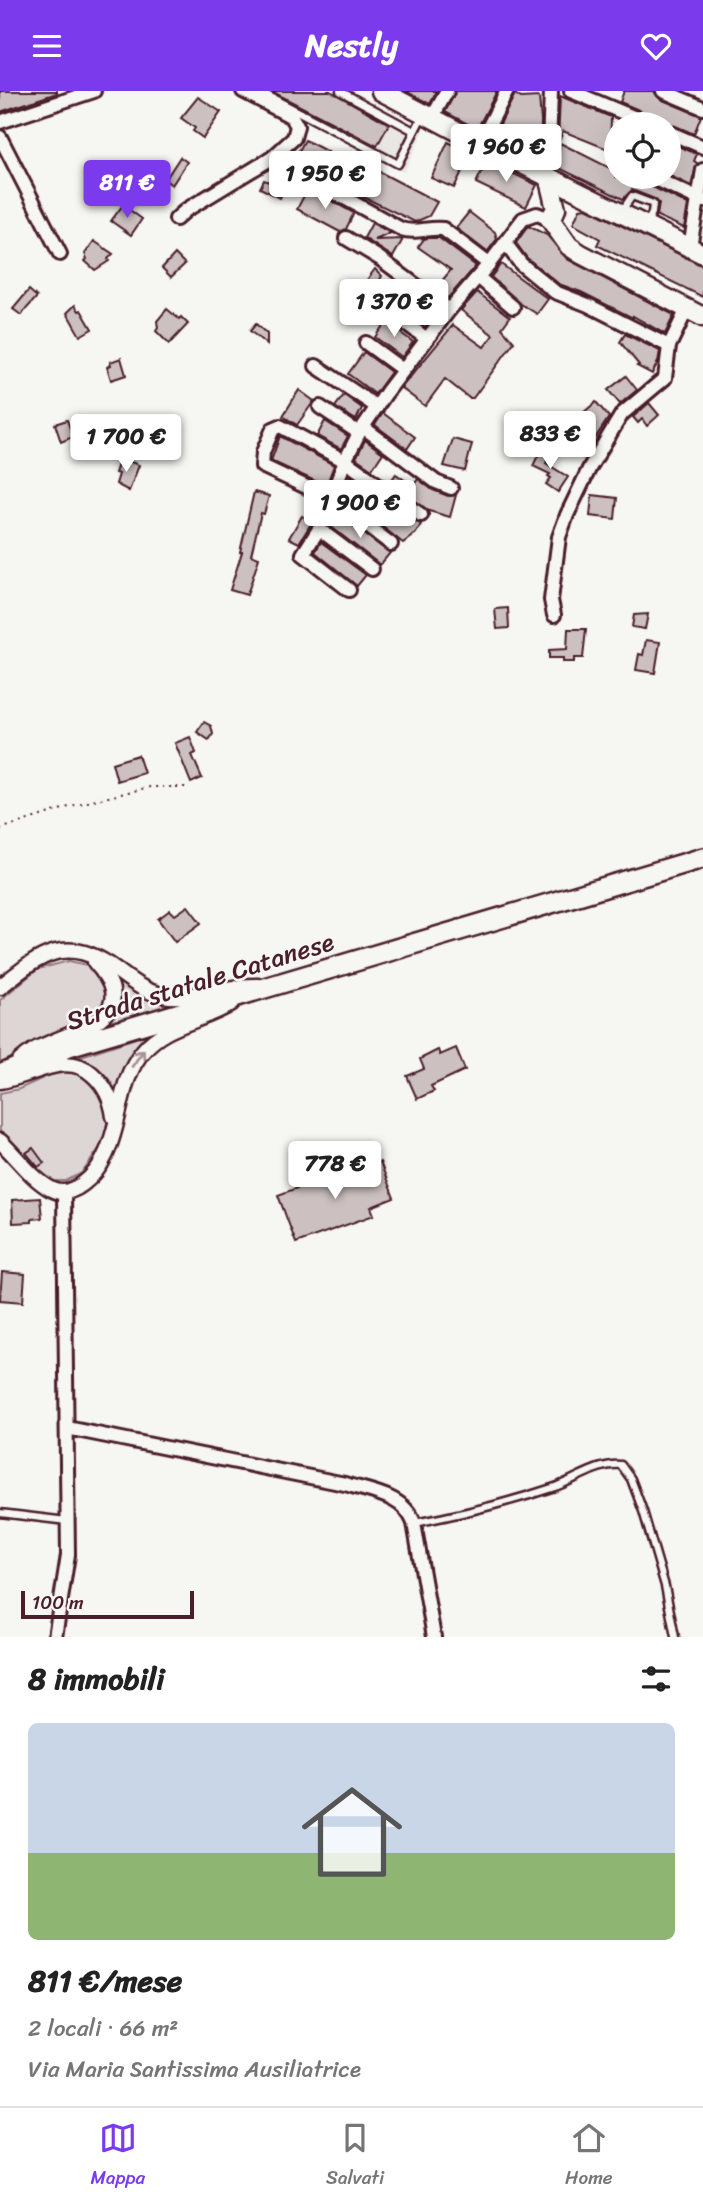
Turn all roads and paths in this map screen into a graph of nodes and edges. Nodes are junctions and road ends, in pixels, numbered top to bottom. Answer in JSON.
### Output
{"nodes":[{"id":1,"x":94,"y":91,"type":"edge"},
{"id":2,"x":243,"y":91,"type":"edge"},
{"id":3,"x":259,"y":91,"type":"edge"},
{"id":4,"x":340,"y":91,"type":"edge"},
{"id":5,"x":381,"y":91,"type":"edge"},
{"id":6,"x":447,"y":91,"type":"edge"},
{"id":7,"x":507,"y":91,"type":"edge"},
{"id":8,"x":551,"y":91,"type":"edge"},
{"id":9,"x":571,"y":91,"type":"edge"},
{"id":10,"x":663,"y":91,"type":"edge"},
{"id":11,"x":703,"y":109,"type":"edge"},
{"id":12,"x":621,"y":112,"type":"edge"},
{"id":13,"x":428,"y":115,"type":"junction"},
{"id":14,"x":0,"y":122,"type":"edge"},
{"id":15,"x":414,"y":131,"type":"junction"},
{"id":16,"x":0,"y":137,"type":"edge"},
{"id":17,"x":681,"y":138,"type":"edge"},
{"id":18,"x":480,"y":143,"type":"junction"},
{"id":19,"x":703,"y":147,"type":"edge"},
{"id":20,"x":272,"y":158,"type":"junction"},
{"id":21,"x":703,"y":170,"type":"edge"},
{"id":22,"x":548,"y":176,"type":"junction"},
{"id":23,"x":678,"y":189,"type":"edge"},
{"id":24,"x":583,"y":195,"type":"junction"},
{"id":25,"x":700,"y":199,"type":"edge"},
{"id":26,"x":553,"y":214,"type":"junction"},
{"id":27,"x":176,"y":219,"type":"dead end"},
{"id":28,"x":346,"y":239,"type":"dead end"},
{"id":29,"x":505,"y":243,"type":"junction"},
{"id":30,"x":696,"y":251,"type":"edge"},
{"id":31,"x":60,"y":254,"type":"dead end"},
{"id":32,"x":489,"y":264,"type":"junction"},
{"id":33,"x":478,"y":277,"type":"junction"},
{"id":34,"x":365,"y":293,"type":"dead end"},
{"id":35,"x":513,"y":307,"type":"dead end"},
{"id":36,"x":449,"y":310,"type":"junction"},
{"id":37,"x":695,"y":313,"type":"edge"},
{"id":38,"x":427,"y":339,"type":"junction"},
{"id":39,"x":366,"y":344,"type":"dead end"},
{"id":40,"x":669,"y":346,"type":"junction"},
{"id":41,"x":316,"y":366,"type":"dead end"},
{"id":42,"x":403,"y":370,"type":"junction"},
{"id":43,"x":320,"y":407,"type":"dead end"},
{"id":44,"x":377,"y":407,"type":"junction"},
{"id":45,"x":361,"y":430,"type":"junction"},
{"id":46,"x":345,"y":461,"type":"junction"},
{"id":47,"x":451,"y":488,"type":"dead end"},
{"id":48,"x":332,"y":499,"type":"junction"},
{"id":49,"x":421,"y":515,"type":"dead end"},
{"id":50,"x":319,"y":530,"type":"junction"},
{"id":51,"x":391,"y":544,"type":"dead end"},
{"id":52,"x":372,"y":569,"type":"dead end"},
{"id":53,"x":349,"y":590,"type":"dead end"},
{"id":54,"x":554,"y":615,"type":"dead end"},
{"id":55,"x":189,"y":787,"type":"dead end"},
{"id":56,"x":0,"y":829,"type":"edge"},
{"id":57,"x":703,"y":858,"type":"edge"},
{"id":58,"x":90,"y":956,"type":"junction"},
{"id":59,"x":274,"y":986,"type":"junction"},
{"id":60,"x":0,"y":987,"type":"edge"},
{"id":61,"x":244,"y":995,"type":"junction"},
{"id":62,"x":0,"y":1077,"type":"edge"},
{"id":63,"x":115,"y":1122,"type":"junction"},
{"id":64,"x":0,"y":1141,"type":"edge"},
{"id":65,"x":64,"y":1193,"type":"junction"},
{"id":66,"x":67,"y":1428,"type":"junction"},
{"id":67,"x":0,"y":1513,"type":"edge"},
{"id":68,"x":67,"y":1521,"type":"junction"},
{"id":69,"x":414,"y":1523,"type":"junction"},
{"id":70,"x":55,"y":1637,"type":"edge"},
{"id":71,"x":434,"y":1637,"type":"edge"},
{"id":72,"x":675,"y":1637,"type":"edge"}],
"edges":[{"from":1,"to":14,"type":"street"},
{"from":2,"to":20,"type":"street"},
{"from":3,"to":15,"type":"lane"},
{"from":4,"to":15,"type":"lane"},
{"from":5,"to":13,"type":"main road"},
{"from":6,"to":13,"type":"street"},
{"from":7,"to":18,"type":"street"},
{"from":8,"to":22,"type":"street"},
{"from":9,"to":12,"type":"street"},
{"from":10,"to":11,"type":"street"},
{"from":13,"to":15,"type":"lane"},
{"from":13,"to":18,"type":"main road"},
{"from":16,"to":31,"type":"street"},
{"from":17,"to":19,"type":"street"},
{"from":18,"to":22,"type":"main road"},
{"from":20,"to":27,"type":"street"},
{"from":20,"to":32,"type":"street"},
{"from":21,"to":25,"type":"street"},
{"from":22,"to":24,"type":"main road"},
{"from":22,"to":26,"type":"main road"},
{"from":23,"to":25,"type":"street"},
{"from":24,"to":26,"type":"main road"},
{"from":24,"to":30,"type":"main road"},
{"from":25,"to":30,"type":"street"},
{"from":26,"to":29,"type":"street"},
{"from":26,"to":37,"type":"main road"},
{"from":28,"to":36,"type":"street"},
{"from":29,"to":32,"type":"street"},
{"from":29,"to":40,"type":"street"},
{"from":32,"to":33,"type":"street"},
{"from":33,"to":35,"type":"street"},
{"from":33,"to":36,"type":"street"},
{"from":34,"to":38,"type":"street"},
{"from":36,"to":38,"type":"street"},
{"from":37,"to":40,"type":"street"},
{"from":38,"to":42,"type":"street"},
{"from":39,"to":42,"type":"street"},
{"from":40,"to":54,"type":"street"},
{"from":41,"to":44,"type":"street"},
{"from":42,"to":44,"type":"street"},
{"from":43,"to":45,"type":"street"},
{"from":44,"to":45,"type":"street"},
{"from":45,"to":46,"type":"street"},
{"from":45,"to":47,"type":"street"},
{"from":46,"to":48,"type":"street"},
{"from":46,"to":48,"type":"street"},
{"from":46,"to":49,"type":"street"},
{"from":48,"to":50,"type":"street"},
{"from":48,"to":51,"type":"street"},
{"from":50,"to":52,"type":"street"},
{"from":50,"to":53,"type":"street"},
{"from":55,"to":56,"type":"path"},
{"from":57,"to":59,"type":"main road","name":"Strada statale Catanese"},
{"from":58,"to":59,"type":"street"},
{"from":58,"to":60,"type":"street"},
{"from":58,"to":62,"type":"street"},
{"from":59,"to":61,"type":"main road","name":"Strada statale Catanese"},
{"from":61,"to":62,"type":"main road","name":"Strada statale Catanese"},
{"from":63,"to":61,"type":"street","one_way":true},
{"from":62,"to":63,"type":"street"},
{"from":63,"to":65,"type":"street"},
{"from":64,"to":65,"type":"street"},
{"from":65,"to":66,"type":"street"},
{"from":66,"to":68,"type":"street"},
{"from":66,"to":69,"type":"street"},
{"from":67,"to":68,"type":"lane"},
{"from":68,"to":70,"type":"street"},
{"from":69,"to":71,"type":"street"},
{"from":69,"to":72,"type":"lane"}]}
